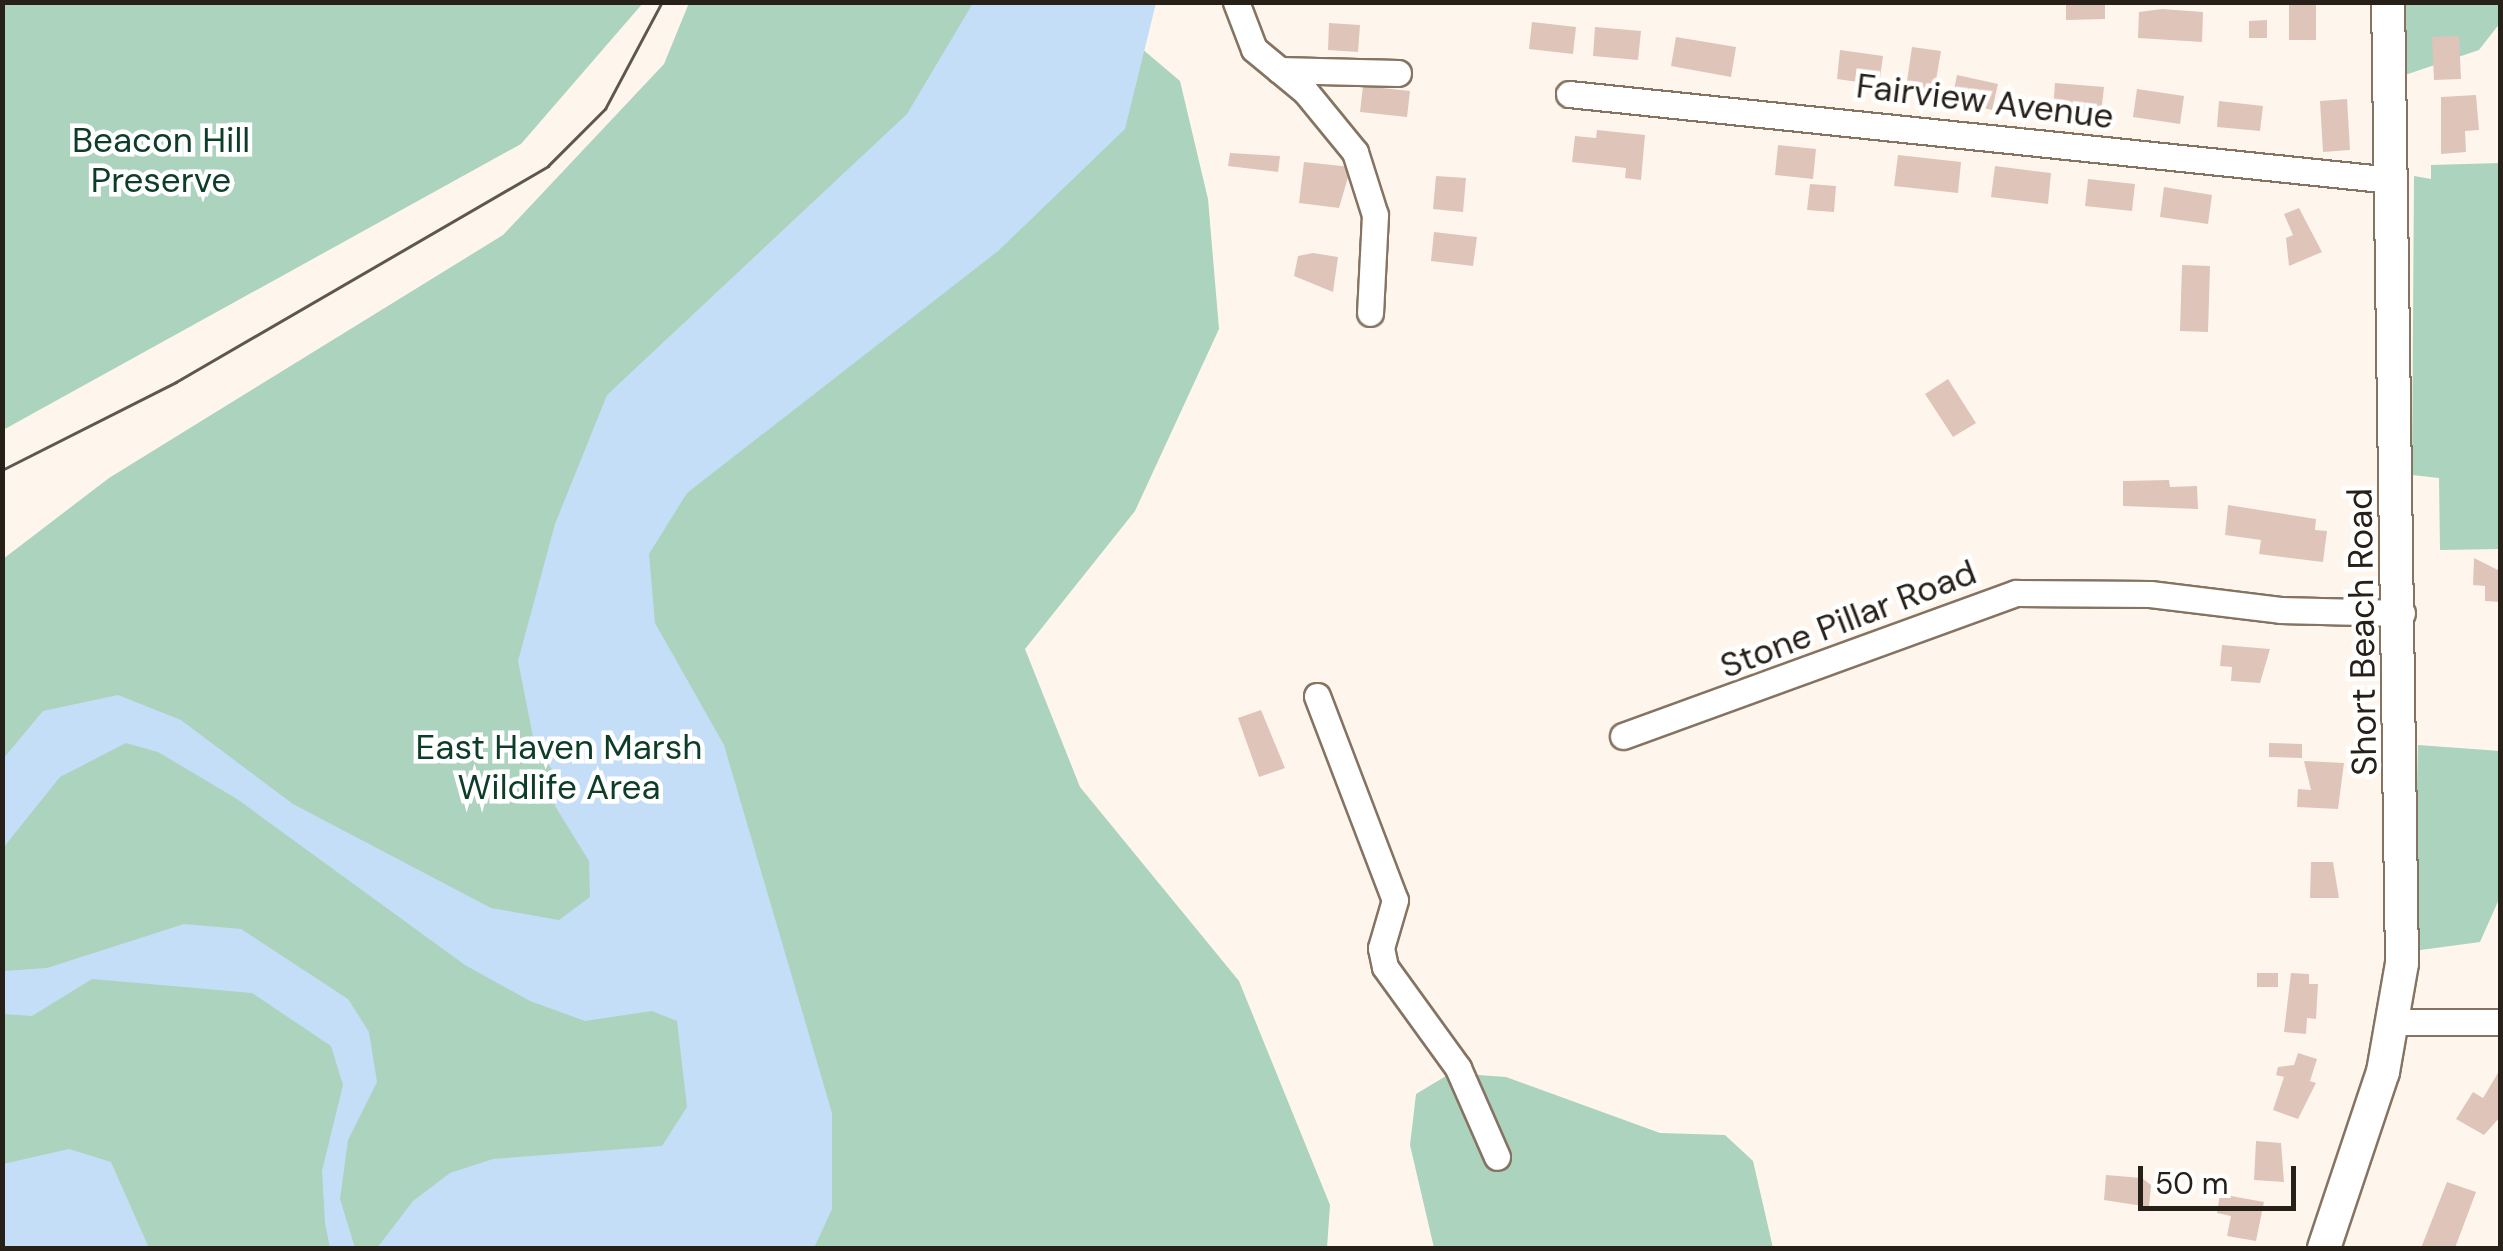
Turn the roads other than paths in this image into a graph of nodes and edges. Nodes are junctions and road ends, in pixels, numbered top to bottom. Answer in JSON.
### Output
{"nodes":[{"id":1,"x":1236,"y":2,"type":"edge"},
{"id":2,"x":2388,"y":2,"type":"edge"},
{"id":3,"x":1279,"y":70,"type":"junction"},
{"id":4,"x":1398,"y":73,"type":"dead end"},
{"id":5,"x":1569,"y":94,"type":"dead end"},
{"id":6,"x":2392,"y":180,"type":"junction"},
{"id":7,"x":1370,"y":313,"type":"dead end"},
{"id":8,"x":2402,"y":613,"type":"junction"},
{"id":9,"x":1317,"y":696,"type":"dead end"},
{"id":10,"x":1622,"y":736,"type":"dead end"},
{"id":11,"x":2394,"y":1022,"type":"junction"},
{"id":12,"x":2500,"y":1022,"type":"edge"},
{"id":13,"x":1498,"y":1158,"type":"dead end"},
{"id":14,"x":2324,"y":1248,"type":"edge"}],
"edges":[{"from":1,"to":3,"type":"street"},
{"from":2,"to":6,"type":"main road","name":"Short Beach Road"},
{"from":3,"to":4,"type":"street"},
{"from":3,"to":7,"type":"street"},
{"from":5,"to":6,"type":"street","name":"Fairview Avenue"},
{"from":6,"to":8,"type":"main road","name":"Short Beach Road"},
{"from":8,"to":10,"type":"street","name":"Stone Pillar Road"},
{"from":8,"to":11,"type":"main road","name":"Short Beach Road"},
{"from":9,"to":13,"type":"street"},
{"from":11,"to":12,"type":"street"},
{"from":11,"to":14,"type":"main road","name":"Short Beach Road"}]}
